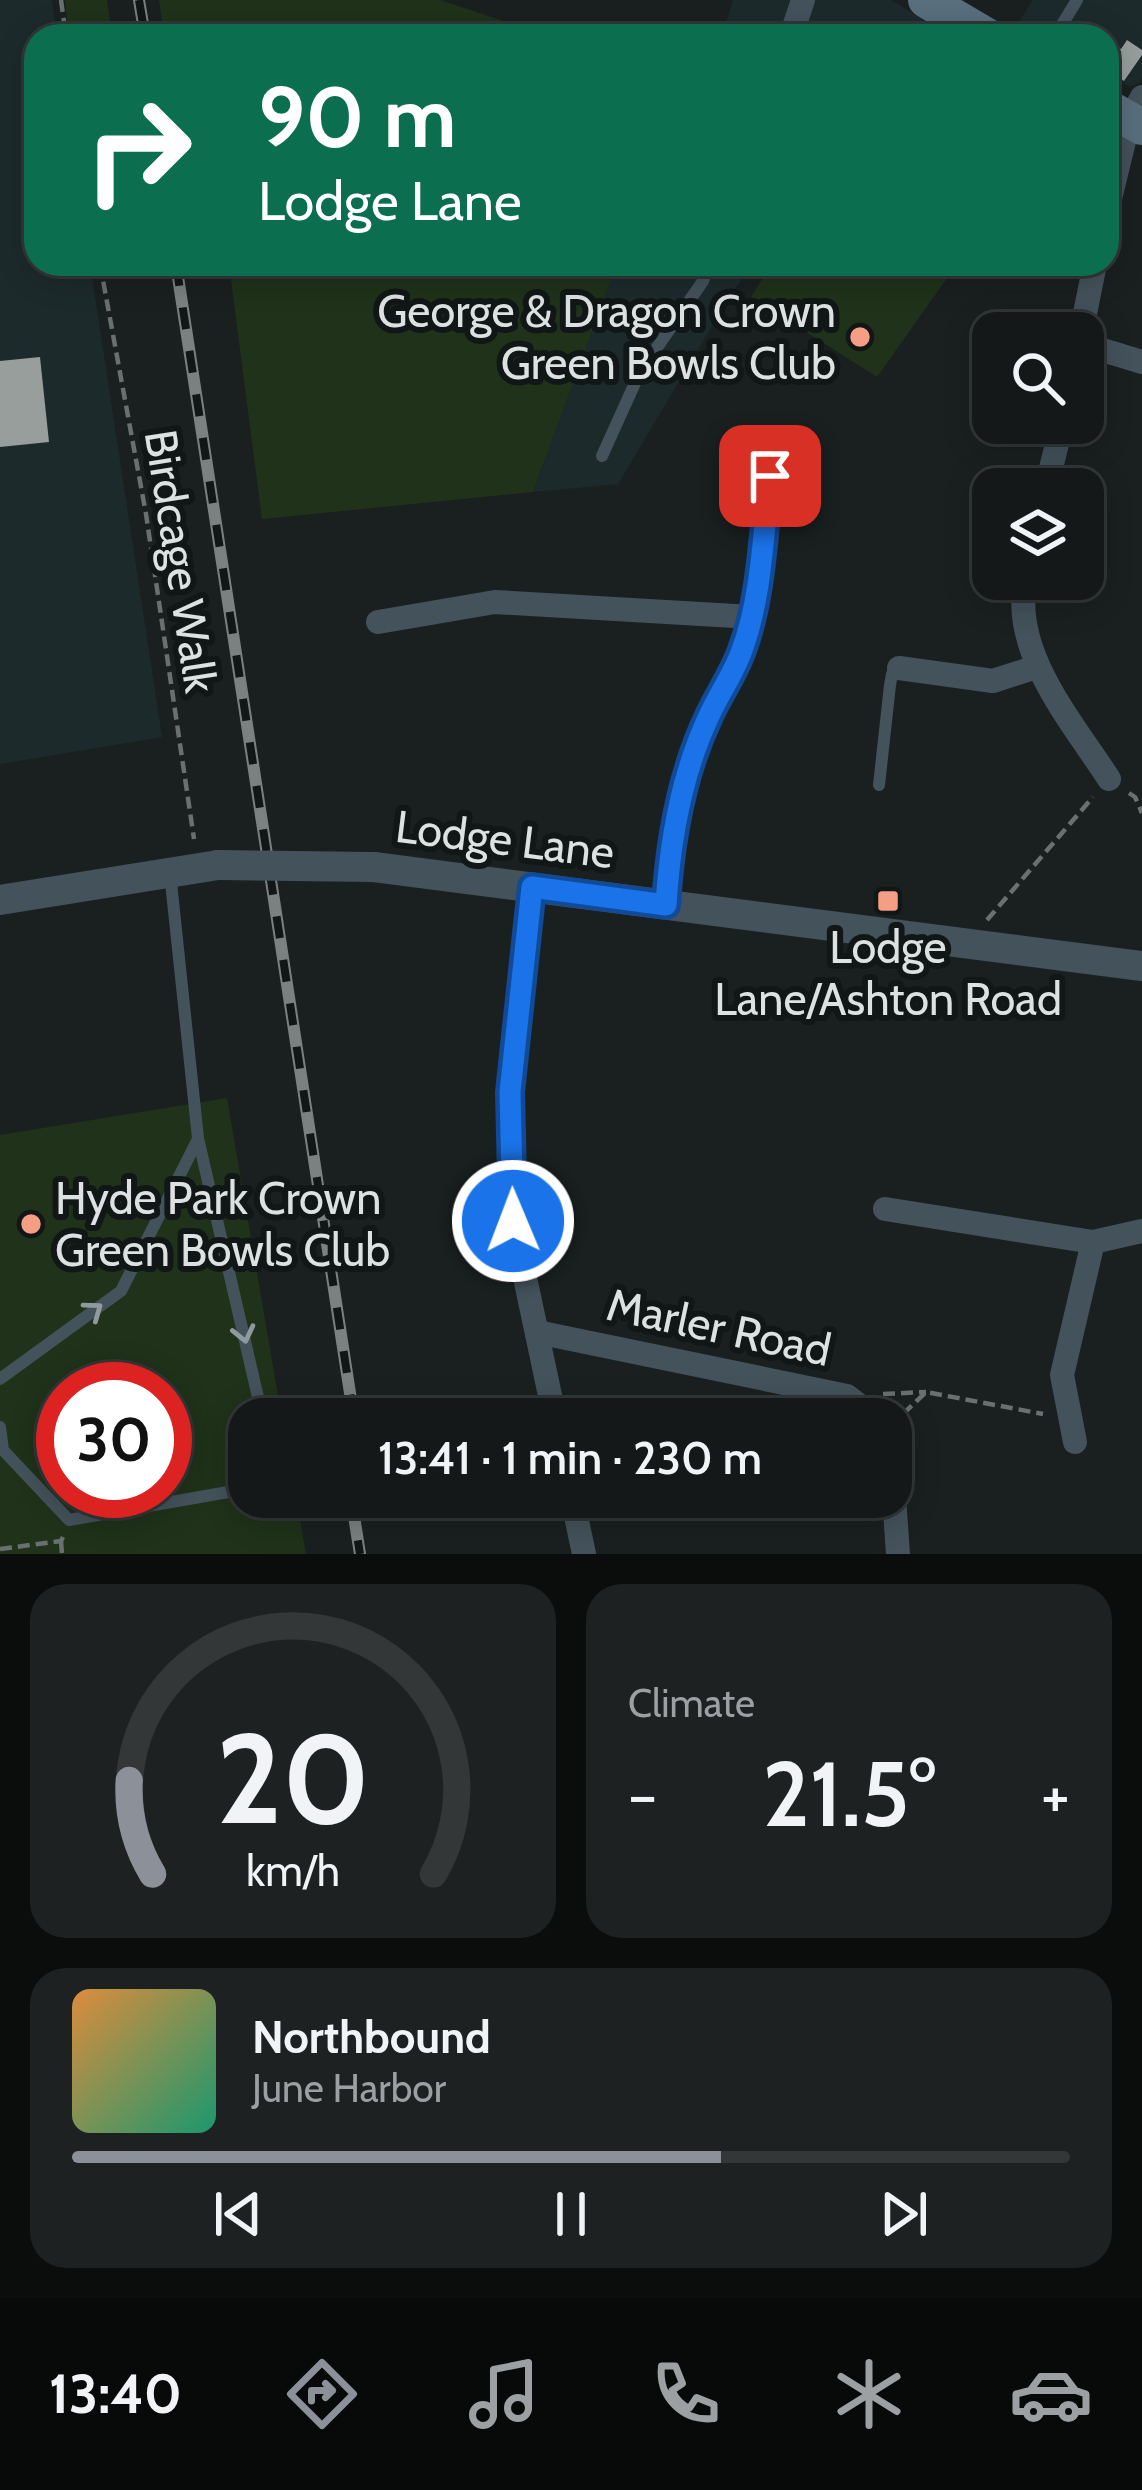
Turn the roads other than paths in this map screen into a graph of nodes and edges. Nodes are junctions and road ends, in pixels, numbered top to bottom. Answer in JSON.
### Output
{"nodes":[{"id":1,"x":926,"y":0,"type":"edge"},
{"id":2,"x":967,"y":24,"type":"edge"},
{"id":3,"x":1130,"y":113,"type":"edge"},
{"id":4,"x":1119,"y":160,"type":"edge"},
{"id":5,"x":706,"y":276,"type":"edge"},
{"id":6,"x":1093,"y":276,"type":"edge"},
{"id":7,"x":1085,"y":312,"type":"edge"},
{"id":8,"x":1104,"y":350,"type":"edge"},
{"id":9,"x":1142,"y":362,"type":"edge"},
{"id":10,"x":602,"y":456,"type":"dead end"},
{"id":11,"x":770,"y":476,"type":"dead end"},
{"id":12,"x":1024,"y":600,"type":"edge"},
{"id":13,"x":752,"y":617,"type":"junction"},
{"id":14,"x":378,"y":622,"type":"dead end"},
{"id":15,"x":1036,"y":667,"type":"junction"},
{"id":16,"x":899,"y":668,"type":"joint"},
{"id":17,"x":1109,"y":779,"type":"road end"},
{"id":18,"x":879,"y":784,"type":"dead end"},
{"id":19,"x":196,"y":868,"type":"junction"},
{"id":20,"x":532,"y":887,"type":"junction"},
{"id":21,"x":0,"y":900,"type":"edge"},
{"id":22,"x":666,"y":905,"type":"junction"},
{"id":23,"x":1142,"y":966,"type":"edge"},
{"id":24,"x":198,"y":1138,"type":"junction"},
{"id":25,"x":884,"y":1209,"type":"dead end"},
{"id":26,"x":1142,"y":1231,"type":"edge"},
{"id":27,"x":1093,"y":1241,"type":"junction"},
{"id":28,"x":537,"y":1332,"type":"junction"},
{"id":29,"x":0,"y":1379,"type":"edge"},
{"id":30,"x":258,"y":1398,"type":"edge"},
{"id":31,"x":551,"y":1398,"type":"edge"},
{"id":32,"x":851,"y":1398,"type":"edge"},
{"id":33,"x":0,"y":1427,"type":"edge"},
{"id":34,"x":1075,"y":1442,"type":"dead end"},
{"id":35,"x":228,"y":1492,"type":"edge"},
{"id":36,"x":576,"y":1518,"type":"edge"},
{"id":37,"x":895,"y":1518,"type":"edge"},
{"id":38,"x":584,"y":1554,"type":"edge"},
{"id":39,"x":898,"y":1554,"type":"edge"}],
"edges":[{"from":1,"to":2,"type":"main road"},
{"from":3,"to":4,"type":"street"},
{"from":5,"to":10,"type":"lane"},
{"from":6,"to":7,"type":"street"},
{"from":8,"to":9,"type":"street"},
{"from":11,"to":13,"type":"street"},
{"from":12,"to":15,"type":"street"},
{"from":13,"to":14,"type":"street"},
{"from":13,"to":22,"type":"street"},
{"from":15,"to":16,"type":"street"},
{"from":15,"to":17,"type":"street"},
{"from":16,"to":18,"type":"lane"},
{"from":19,"to":20,"type":"street","name":"Lodge Lane","bridge":true},
{"from":19,"to":21,"type":"street","name":"Lodge Lane"},
{"from":19,"to":24,"type":"lane"},
{"from":20,"to":22,"type":"street","name":"Lodge Lane"},
{"from":20,"to":28,"type":"street"},
{"from":22,"to":23,"type":"street","name":"Lodge Lane"},
{"from":29,"to":24,"type":"lane","one_way":true},
{"from":24,"to":30,"type":"lane","one_way":true},
{"from":25,"to":27,"type":"street"},
{"from":26,"to":27,"type":"street"},
{"from":27,"to":34,"type":"street"},
{"from":28,"to":31,"type":"street"},
{"from":28,"to":32,"type":"street","name":"Marler Road"},
{"from":33,"to":35,"type":"lane"},
{"from":36,"to":38,"type":"street"},
{"from":37,"to":39,"type":"street"}]}
